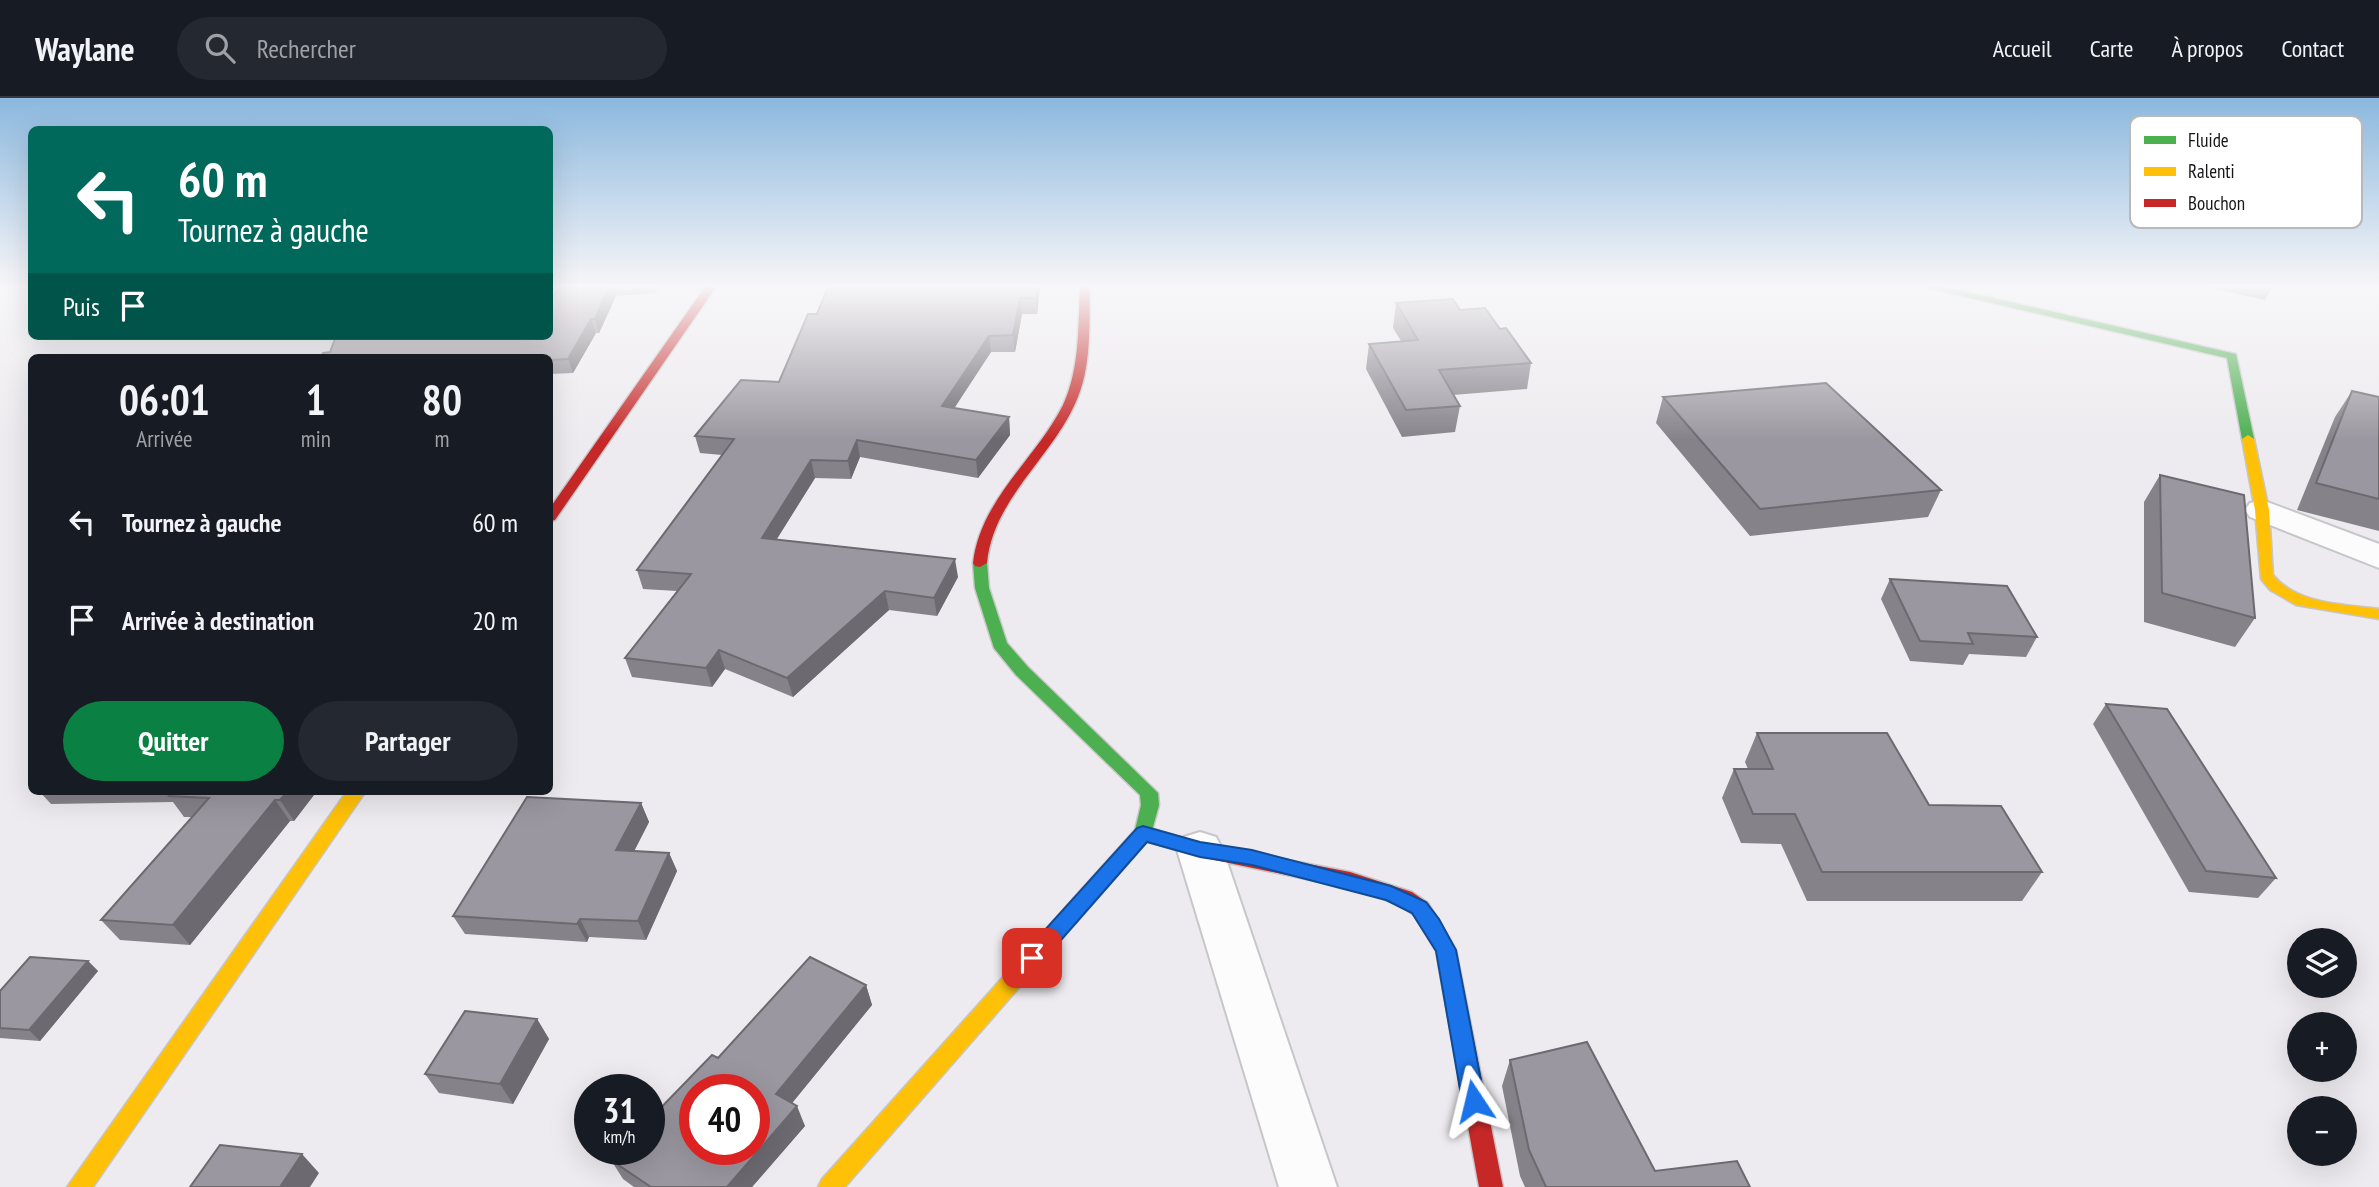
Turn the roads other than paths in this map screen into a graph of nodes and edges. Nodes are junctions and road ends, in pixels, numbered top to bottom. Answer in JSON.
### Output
{"nodes":[{"id":1,"x":676,"y":338,"type":"edge"},
{"id":2,"x":1083,"y":338,"type":"edge"},
{"id":3,"x":2151,"y":338,"type":"edge"},
{"id":4,"x":2262,"y":510,"type":"junction"},
{"id":5,"x":553,"y":513,"type":"edge"},
{"id":6,"x":2379,"y":557,"type":"edge"},
{"id":7,"x":2379,"y":614,"type":"edge"},
{"id":8,"x":354,"y":795,"type":"edge"},
{"id":9,"x":1143,"y":833,"type":"junction"},
{"id":10,"x":1200,"y":850,"type":"junction"},
{"id":11,"x":79,"y":1187,"type":"edge"},
{"id":12,"x":830,"y":1187,"type":"edge"},
{"id":13,"x":1308,"y":1187,"type":"edge"},
{"id":14,"x":1491,"y":1187,"type":"edge"}],
"edges":[{"from":1,"to":5,"type":"street"},
{"from":2,"to":9,"type":"street"},
{"from":3,"to":4,"type":"street"},
{"from":4,"to":6,"type":"street"},
{"from":4,"to":7,"type":"street"},
{"from":8,"to":11,"type":"street"},
{"from":9,"to":10,"type":"street"},
{"from":9,"to":12,"type":"street"},
{"from":10,"to":13,"type":"street"},
{"from":10,"to":14,"type":"street"}]}
